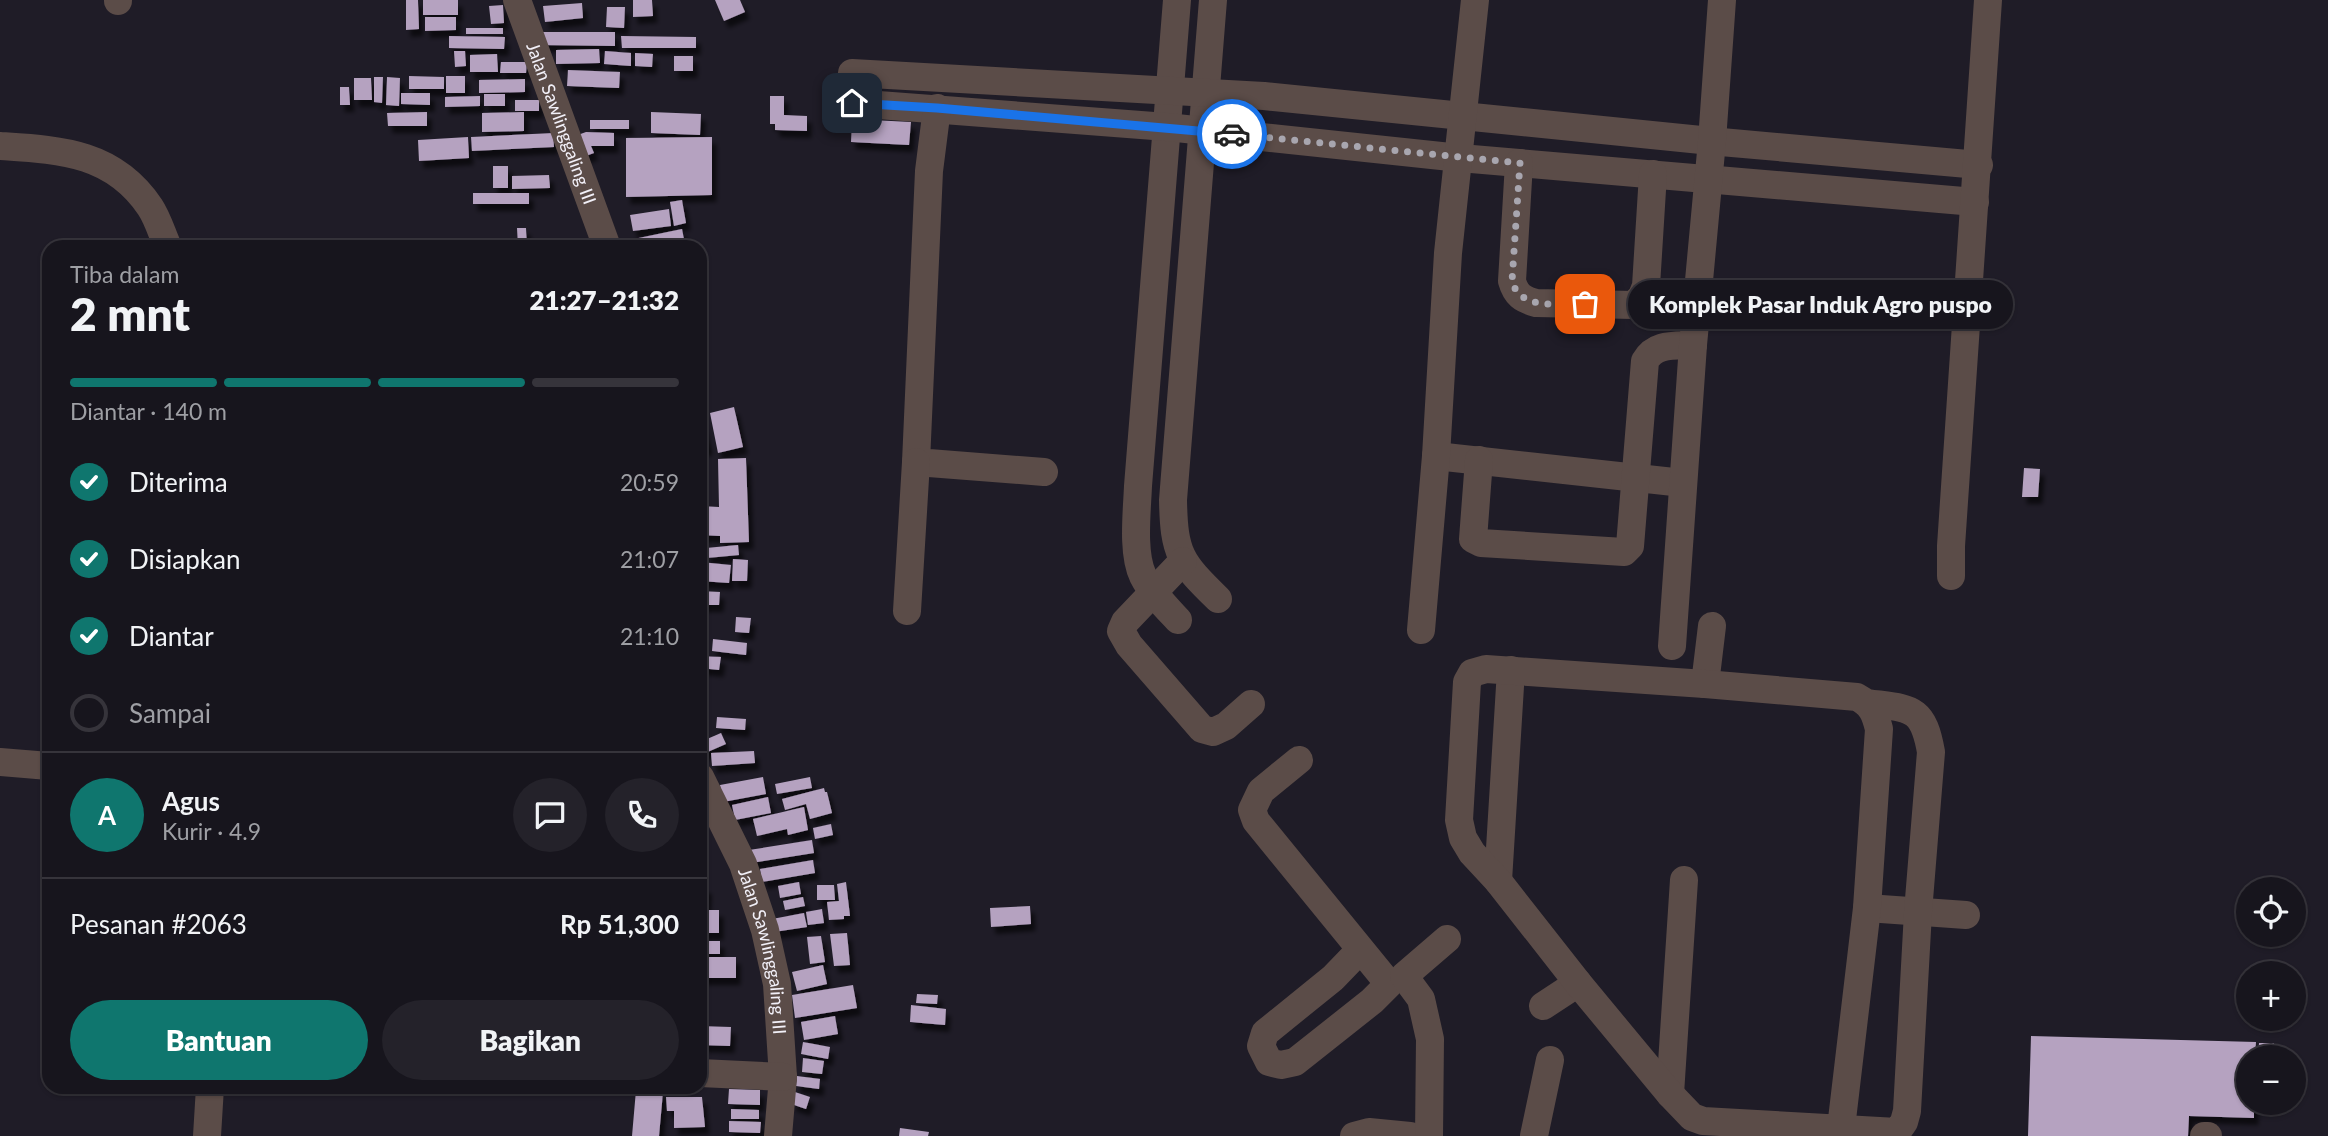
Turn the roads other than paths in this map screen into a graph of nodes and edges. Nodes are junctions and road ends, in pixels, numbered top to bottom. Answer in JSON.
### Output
{"nodes":[{"id":1,"x":517,"y":0,"type":"edge"},
{"id":2,"x":1177,"y":0,"type":"edge"},
{"id":3,"x":1213,"y":0,"type":"edge"},
{"id":4,"x":1475,"y":0,"type":"edge"},
{"id":5,"x":1722,"y":0,"type":"edge"},
{"id":6,"x":1988,"y":0,"type":"edge"},
{"id":7,"x":852,"y":73,"type":"dead end"},
{"id":8,"x":1170,"y":90,"type":"junction"},
{"id":9,"x":1206,"y":92,"type":"junction"},
{"id":10,"x":852,"y":103,"type":"dead end"},
{"id":11,"x":937,"y":108,"type":"junction"},
{"id":12,"x":1463,"y":116,"type":"junction"},
{"id":13,"x":1167,"y":127,"type":"junction"},
{"id":14,"x":1202,"y":131,"type":"junction"},
{"id":15,"x":1712,"y":141,"type":"junction"},
{"id":16,"x":0,"y":146,"type":"edge"},
{"id":17,"x":1460,"y":158,"type":"junction"},
{"id":18,"x":1520,"y":163,"type":"junction"},
{"id":19,"x":1979,"y":165,"type":"junction"},
{"id":20,"x":1653,"y":174,"type":"junction"},
{"id":21,"x":1708,"y":179,"type":"junction"},
{"id":22,"x":1975,"y":202,"type":"junction"},
{"id":23,"x":166,"y":240,"type":"edge"},
{"id":24,"x":604,"y":240,"type":"edge"},
{"id":25,"x":1693,"y":345,"type":"junction"},
{"id":26,"x":1436,"y":456,"type":"junction"},
{"id":27,"x":1479,"y":460,"type":"junction"},
{"id":28,"x":916,"y":462,"type":"junction"},
{"id":29,"x":1044,"y":472,"type":"dead end"},
{"id":30,"x":1637,"y":476,"type":"junction"},
{"id":31,"x":1683,"y":482,"type":"junction"},
{"id":32,"x":1183,"y":561,"type":"junction"},
{"id":33,"x":1951,"y":576,"type":"dead end"},
{"id":34,"x":1153,"y":592,"type":"junction"},
{"id":35,"x":1218,"y":599,"type":"dead end"},
{"id":36,"x":907,"y":611,"type":"dead end"},
{"id":37,"x":1178,"y":620,"type":"dead end"},
{"id":38,"x":1712,"y":626,"type":"dead end"},
{"id":39,"x":1421,"y":630,"type":"dead end"},
{"id":40,"x":1672,"y":646,"type":"dead end"},
{"id":41,"x":1511,"y":670,"type":"junction"},
{"id":42,"x":1705,"y":684,"type":"junction"},
{"id":43,"x":1868,"y":703,"type":"junction"},
{"id":44,"x":1251,"y":704,"type":"dead end"},
{"id":45,"x":1299,"y":760,"type":"dead end"},
{"id":46,"x":0,"y":762,"type":"edge"},
{"id":47,"x":42,"y":765,"type":"edge"},
{"id":48,"x":707,"y":790,"type":"edge"},
{"id":49,"x":1684,"y":880,"type":"dead end"},
{"id":50,"x":1498,"y":881,"type":"junction"},
{"id":51,"x":1867,"y":908,"type":"junction"},
{"id":52,"x":1919,"y":912,"type":"junction"},
{"id":53,"x":1966,"y":915,"type":"dead end"},
{"id":54,"x":1447,"y":939,"type":"dead end"},
{"id":55,"x":1351,"y":959,"type":"junction"},
{"id":56,"x":1578,"y":983,"type":"junction"},
{"id":57,"x":1388,"y":987,"type":"junction"},
{"id":58,"x":1543,"y":1006,"type":"dead end"},
{"id":59,"x":1550,"y":1060,"type":"dead end"},
{"id":60,"x":707,"y":1073,"type":"edge"},
{"id":61,"x":783,"y":1077,"type":"junction"},
{"id":62,"x":210,"y":1094,"type":"edge"},
{"id":63,"x":1670,"y":1094,"type":"junction"},
{"id":64,"x":1840,"y":1128,"type":"junction"},
{"id":65,"x":207,"y":1136,"type":"edge"},
{"id":66,"x":778,"y":1136,"type":"edge"},
{"id":67,"x":1354,"y":1136,"type":"edge"},
{"id":68,"x":1410,"y":1136,"type":"edge"},
{"id":69,"x":1430,"y":1136,"type":"edge"},
{"id":70,"x":1534,"y":1136,"type":"edge"}],
"edges":[{"from":1,"to":24,"type":"street","name":"Jalan Sawlinggaling III"},
{"from":2,"to":8,"type":"street"},
{"from":3,"to":9,"type":"street"},
{"from":4,"to":12,"type":"street"},
{"from":5,"to":15,"type":"street"},
{"from":6,"to":19,"type":"street"},
{"from":7,"to":8,"type":"street"},
{"from":8,"to":9,"type":"street"},
{"from":8,"to":13,"type":"street"},
{"from":9,"to":12,"type":"street"},
{"from":9,"to":14,"type":"street"},
{"from":10,"to":11,"type":"street"},
{"from":11,"to":13,"type":"street"},
{"from":11,"to":28,"type":"street"},
{"from":12,"to":15,"type":"street"},
{"from":12,"to":17,"type":"street"},
{"from":13,"to":14,"type":"street"},
{"from":13,"to":34,"type":"street"},
{"from":14,"to":17,"type":"street"},
{"from":14,"to":32,"type":"street"},
{"from":15,"to":19,"type":"street"},
{"from":15,"to":21,"type":"street"},
{"from":16,"to":23,"type":"street"},
{"from":17,"to":18,"type":"street"},
{"from":17,"to":26,"type":"street"},
{"from":18,"to":20,"type":"street"},
{"from":18,"to":20,"type":"street"},
{"from":19,"to":22,"type":"street"},
{"from":20,"to":21,"type":"street"},
{"from":21,"to":22,"type":"street"},
{"from":21,"to":25,"type":"street"},
{"from":22,"to":33,"type":"street"},
{"from":25,"to":30,"type":"street"},
{"from":25,"to":31,"type":"street"},
{"from":26,"to":27,"type":"street"},
{"from":26,"to":39,"type":"street"},
{"from":27,"to":30,"type":"street"},
{"from":27,"to":30,"type":"street"},
{"from":28,"to":29,"type":"street"},
{"from":28,"to":36,"type":"street"},
{"from":30,"to":31,"type":"street"},
{"from":31,"to":40,"type":"street"},
{"from":32,"to":34,"type":"street"},
{"from":32,"to":35,"type":"street"},
{"from":34,"to":37,"type":"street"},
{"from":34,"to":44,"type":"street"},
{"from":38,"to":42,"type":"street"},
{"from":41,"to":42,"type":"street"},
{"from":41,"to":50,"type":"street"},
{"from":41,"to":50,"type":"street"},
{"from":42,"to":43,"type":"street"},
{"from":43,"to":51,"type":"street"},
{"from":43,"to":52,"type":"street"},
{"from":45,"to":55,"type":"street"},
{"from":46,"to":47,"type":"street"},
{"from":48,"to":61,"type":"street","name":"Jalan Sawlinggaling III"},
{"from":49,"to":63,"type":"street"},
{"from":50,"to":56,"type":"street"},
{"from":51,"to":52,"type":"street"},
{"from":51,"to":64,"type":"street"},
{"from":52,"to":53,"type":"street"},
{"from":52,"to":64,"type":"street"},
{"from":54,"to":57,"type":"street"},
{"from":55,"to":57,"type":"street"},
{"from":55,"to":57,"type":"street"},
{"from":56,"to":58,"type":"street"},
{"from":56,"to":63,"type":"street"},
{"from":57,"to":69,"type":"street"},
{"from":59,"to":70,"type":"street"},
{"from":60,"to":61,"type":"street"},
{"from":61,"to":66,"type":"street","name":"Jalan Sawlinggaling III"},
{"from":62,"to":65,"type":"street"},
{"from":63,"to":64,"type":"street"},
{"from":67,"to":68,"type":"street"}]}
